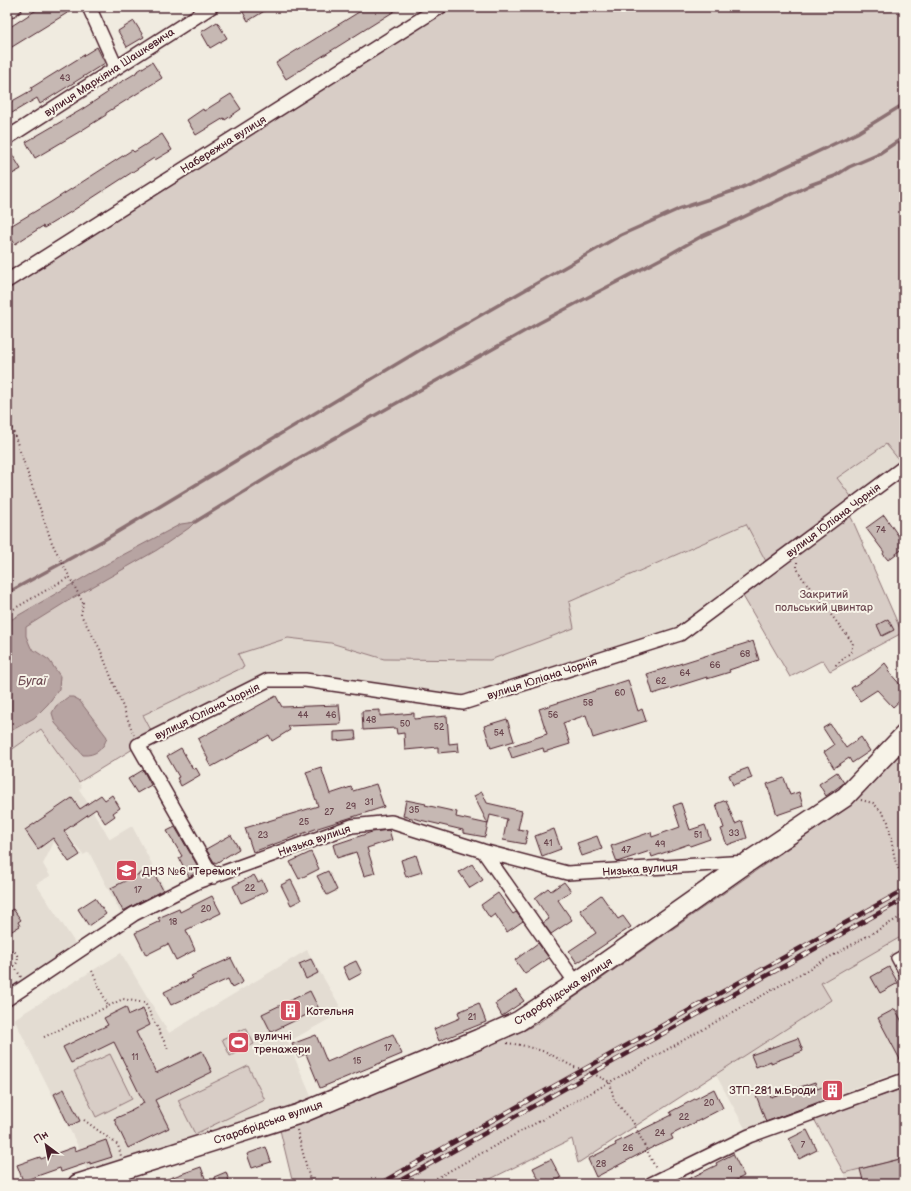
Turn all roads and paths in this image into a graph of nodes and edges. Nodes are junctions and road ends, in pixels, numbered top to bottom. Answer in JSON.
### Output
{"nodes":[{"id":1,"x":15,"y":7,"type":"edge"},
{"id":2,"x":89,"y":7,"type":"edge"},
{"id":3,"x":211,"y":7,"type":"edge"},
{"id":4,"x":440,"y":7,"type":"edge"},
{"id":5,"x":7,"y":12,"type":"edge"},
{"id":6,"x":116,"y":67,"type":"junction"},
{"id":7,"x":7,"y":138,"type":"edge"},
{"id":8,"x":7,"y":281,"type":"edge"},
{"id":9,"x":7,"y":422,"type":"edge"},
{"id":10,"x":904,"y":467,"type":"edge"},
{"id":11,"x":796,"y":557,"type":"dead end"},
{"id":12,"x":70,"y":578,"type":"junction"},
{"id":13,"x":7,"y":613,"type":"edge"},
{"id":14,"x":836,"y":668,"type":"dead end"},
{"id":15,"x":904,"y":735,"type":"edge"},
{"id":16,"x":138,"y":745,"type":"junction"},
{"id":17,"x":845,"y":797,"type":"junction"},
{"id":18,"x":483,"y":851,"type":"junction"},
{"id":19,"x":748,"y":862,"type":"junction"},
{"id":20,"x":904,"y":873,"type":"edge"},
{"id":21,"x":213,"y":877,"type":"junction"},
{"id":22,"x":904,"y":915,"type":"edge"},
{"id":23,"x":7,"y":950,"type":"edge"},
{"id":24,"x":904,"y":953,"type":"edge"},
{"id":25,"x":14,"y":966,"type":"junction"},
{"id":26,"x":7,"y":968,"type":"edge"},
{"id":27,"x":92,"y":971,"type":"dead end"},
{"id":28,"x":904,"y":975,"type":"edge"},
{"id":29,"x":24,"y":982,"type":"dead end"},
{"id":30,"x":576,"y":983,"type":"junction"},
{"id":31,"x":7,"y":999,"type":"edge"},
{"id":32,"x":108,"y":1006,"type":"junction"},
{"id":33,"x":44,"y":1037,"type":"dead end"},
{"id":34,"x":479,"y":1040,"type":"junction"},
{"id":35,"x":168,"y":1049,"type":"dead end"},
{"id":36,"x":904,"y":1080,"type":"edge"},
{"id":37,"x":610,"y":1082,"type":"junction"},
{"id":38,"x":299,"y":1114,"type":"junction"},
{"id":39,"x":84,"y":1120,"type":"dead end"},
{"id":40,"x":122,"y":1159,"type":"dead end"},
{"id":41,"x":656,"y":1181,"type":"edge"},
{"id":42,"x":78,"y":1184,"type":"edge"},
{"id":43,"x":319,"y":1184,"type":"edge"},
{"id":44,"x":426,"y":1184,"type":"edge"}],
"edges":[{"from":1,"to":5,"type":"street"},
{"from":2,"to":6,"type":"street"},
{"from":3,"to":6,"type":"street","name":"вулиця Маркіяна Шашкевича"},
{"from":4,"to":8,"type":"street","name":"Набережна вулиця"},
{"from":6,"to":7,"type":"street","name":"вулиця Маркіяна Шашкевича"},
{"from":9,"to":12,"type":"path"},
{"from":10,"to":16,"type":"street","name":"вулиця Юліана Чорнія"},
{"from":11,"to":14,"type":"path"},
{"from":12,"to":13,"type":"path"},
{"from":12,"to":16,"type":"path"},
{"from":15,"to":17,"type":"street","name":"Старобрідська вулиця"},
{"from":16,"to":21,"type":"street"},
{"from":17,"to":19,"type":"street","name":"Старобрідська вулиця"},
{"from":17,"to":20,"type":"path"},
{"from":18,"to":19,"type":"street","name":"Низька вулиця"},
{"from":18,"to":21,"type":"street","name":"Низька вулиця"},
{"from":18,"to":30,"type":"street"},
{"from":19,"to":30,"type":"street","name":"Старобрідська вулиця"},
{"from":21,"to":31,"type":"street","name":"Низька вулиця"},
{"from":22,"to":37,"type":"path"},
{"from":23,"to":25,"type":"path"},
{"from":24,"to":28,"type":"lane"},
{"from":25,"to":26,"type":"path"},
{"from":25,"to":29,"type":"path"},
{"from":27,"to":32,"type":"path"},
{"from":30,"to":34,"type":"street","name":"Старобрідська вулиця"},
{"from":32,"to":33,"type":"path"},
{"from":32,"to":35,"type":"path"},
{"from":34,"to":37,"type":"path"},
{"from":34,"to":38,"type":"street","name":"Старобрідська вулиця"},
{"from":36,"to":41,"type":"street"},
{"from":37,"to":41,"type":"path"},
{"from":37,"to":44,"type":"path"},
{"from":38,"to":42,"type":"street","name":"Старобрідська вулиця"},
{"from":38,"to":43,"type":"path"},
{"from":39,"to":40,"type":"path"}]}
